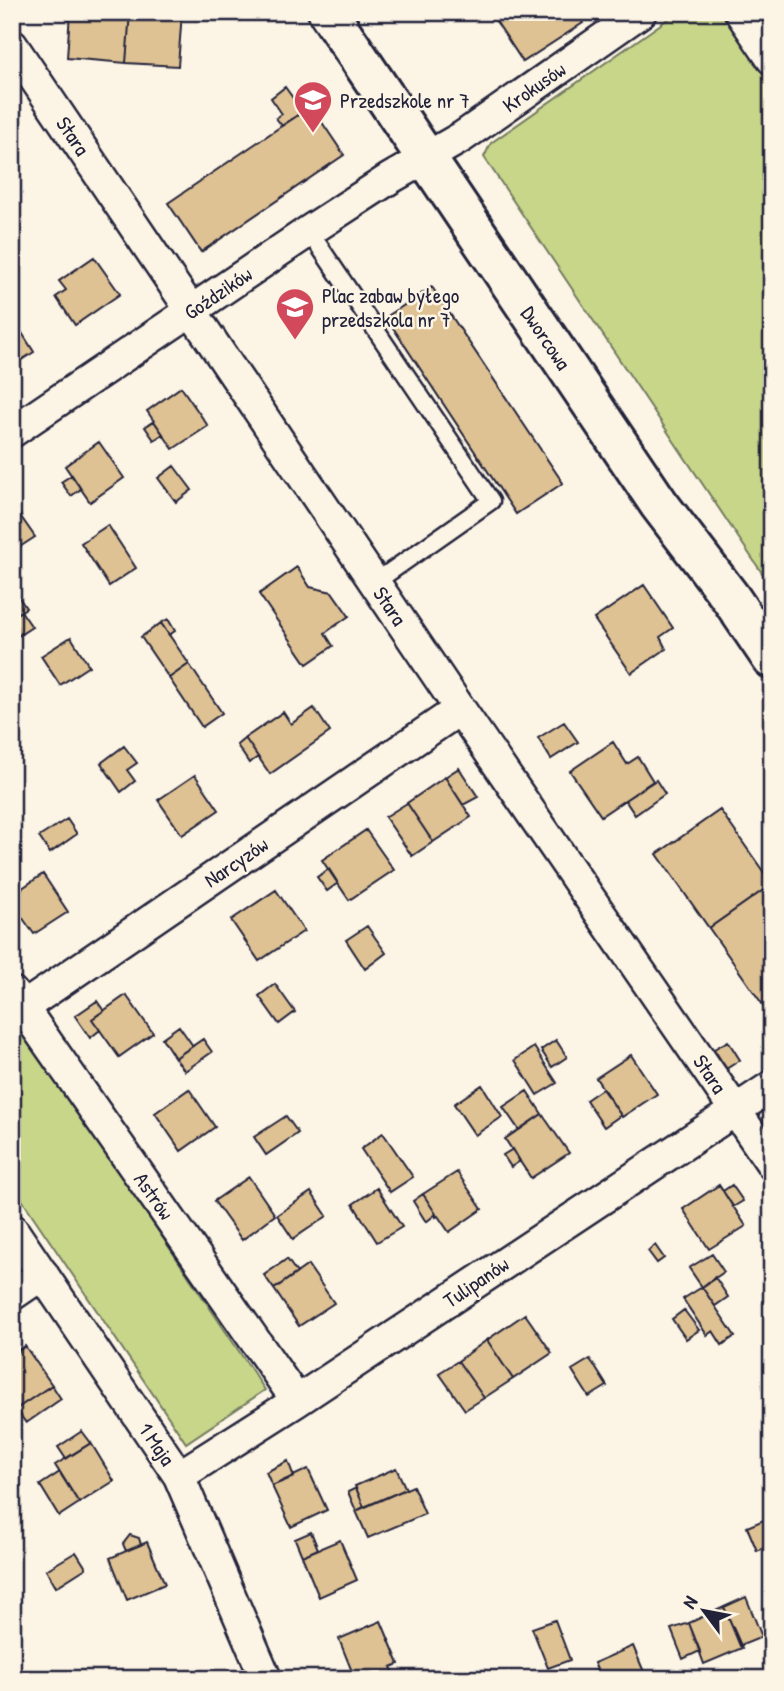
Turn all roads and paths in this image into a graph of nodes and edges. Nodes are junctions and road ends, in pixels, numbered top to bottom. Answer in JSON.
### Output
{"nodes":[{"id":1,"x":328,"y":12,"type":"edge"},
{"id":2,"x":641,"y":12,"type":"edge"},
{"id":3,"x":740,"y":12,"type":"edge"},
{"id":4,"x":12,"y":45,"type":"edge"},
{"id":5,"x":772,"y":59,"type":"edge"},
{"id":6,"x":426,"y":158,"type":"junction"},
{"id":7,"x":309,"y":231,"type":"junction"},
{"id":8,"x":190,"y":312,"type":"junction"},
{"id":9,"x":12,"y":432,"type":"edge"},
{"id":10,"x":374,"y":583,"type":"junction"},
{"id":11,"x":772,"y":659,"type":"edge"},
{"id":12,"x":460,"y":709,"type":"junction"},
{"id":13,"x":16,"y":1004,"type":"edge"},
{"id":14,"x":772,"y":1086,"type":"edge"},
{"id":15,"x":735,"y":1111,"type":"junction"},
{"id":16,"x":772,"y":1164,"type":"edge"},
{"id":17,"x":12,"y":1229,"type":"edge"},
{"id":18,"x":43,"y":1274,"type":"junction"},
{"id":19,"x":12,"y":1295,"type":"edge"},
{"id":20,"x":297,"y":1401,"type":"junction"},
{"id":21,"x":179,"y":1476,"type":"junction"},
{"id":22,"x":267,"y":1679,"type":"edge"}],
"edges":[{"from":1,"to":6,"type":"street","name":"Dworcowa"},
{"from":2,"to":6,"type":"street","name":"Krokusów"},
{"from":3,"to":5,"type":"street"},
{"from":4,"to":8,"type":"street","name":"Stara"},
{"from":6,"to":7,"type":"street","name":"Goździków"},
{"from":6,"to":11,"type":"street","name":"Dworcowa"},
{"from":7,"to":8,"type":"street","name":"Goździków"},
{"from":7,"to":10,"type":"lane"},
{"from":8,"to":9,"type":"street","name":"Goździków"},
{"from":8,"to":10,"type":"street","name":"Stara"},
{"from":10,"to":12,"type":"street","name":"Stara"},
{"from":12,"to":13,"type":"street","name":"Narcyzów"},
{"from":12,"to":15,"type":"street","name":"Stara"},
{"from":13,"to":20,"type":"street","name":"Astrów"},
{"from":14,"to":15,"type":"street","name":"Tulipanów"},
{"from":15,"to":16,"type":"street","name":"Stara"},
{"from":15,"to":20,"type":"street","name":"Tulipanów"},
{"from":17,"to":18,"type":"street","name":"1 Maja"},
{"from":18,"to":19,"type":"street"},
{"from":18,"to":21,"type":"street","name":"1 Maja"},
{"from":20,"to":21,"type":"street","name":"Tulipanów"},
{"from":21,"to":22,"type":"street","name":"1 Maja"}]}
